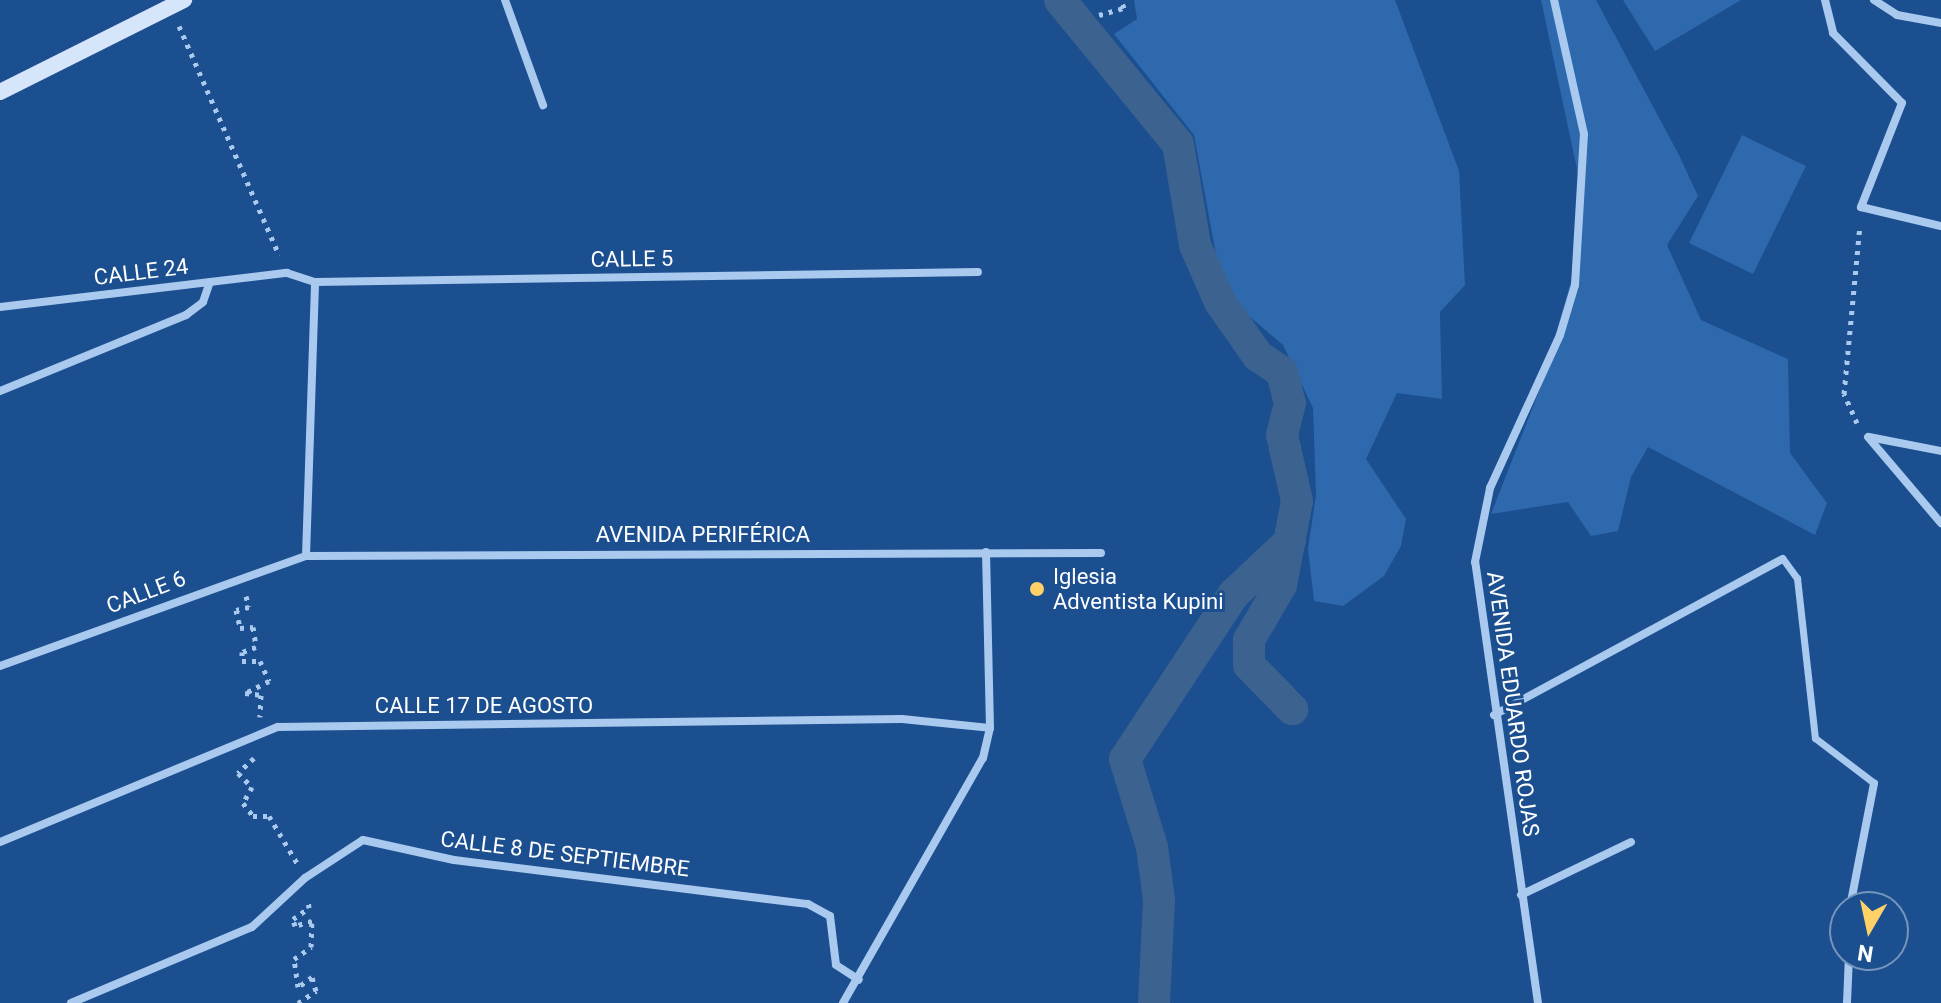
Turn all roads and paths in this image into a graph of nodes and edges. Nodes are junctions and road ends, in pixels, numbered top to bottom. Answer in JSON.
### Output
{"nodes":[{"id":1,"x":505,"y":0,"type":"edge"},
{"id":2,"x":1121,"y":0,"type":"edge"},
{"id":3,"x":1554,"y":0,"type":"edge"},
{"id":4,"x":1825,"y":0,"type":"edge"},
{"id":5,"x":1874,"y":0,"type":"edge"},
{"id":6,"x":177,"y":3,"type":"edge"},
{"id":7,"x":1099,"y":15,"type":"dead end"},
{"id":8,"x":1941,"y":23,"type":"edge"},
{"id":9,"x":0,"y":92,"type":"edge"},
{"id":10,"x":543,"y":105,"type":"dead end"},
{"id":11,"x":1861,"y":207,"type":"junction"},
{"id":12,"x":1941,"y":226,"type":"edge"},
{"id":13,"x":978,"y":272,"type":"dead end"},
{"id":14,"x":287,"y":273,"type":"junction"},
{"id":15,"x":210,"y":282,"type":"junction"},
{"id":16,"x":315,"y":282,"type":"junction"},
{"id":17,"x":0,"y":307,"type":"edge"},
{"id":18,"x":0,"y":391,"type":"edge"},
{"id":19,"x":1868,"y":437,"type":"junction"},
{"id":20,"x":1941,"y":451,"type":"edge"},
{"id":21,"x":1941,"y":523,"type":"edge"},
{"id":22,"x":986,"y":552,"type":"junction"},
{"id":23,"x":1101,"y":553,"type":"dead end"},
{"id":24,"x":306,"y":556,"type":"junction"},
{"id":25,"x":1783,"y":559,"type":"joint"},
{"id":26,"x":0,"y":666,"type":"edge"},
{"id":27,"x":1494,"y":715,"type":"junction"},
{"id":28,"x":990,"y":728,"type":"junction"},
{"id":29,"x":1874,"y":783,"type":"joint"},
{"id":30,"x":0,"y":842,"type":"edge"},
{"id":31,"x":1631,"y":842,"type":"dead end"},
{"id":32,"x":305,"y":878,"type":"junction"},
{"id":33,"x":1853,"y":891,"type":"edge"},
{"id":34,"x":1521,"y":895,"type":"junction"},
{"id":35,"x":1848,"y":971,"type":"edge"},
{"id":36,"x":859,"y":980,"type":"junction"},
{"id":37,"x":71,"y":1003,"type":"edge"},
{"id":38,"x":298,"y":1003,"type":"edge"},
{"id":39,"x":843,"y":1003,"type":"edge"},
{"id":40,"x":1538,"y":1003,"type":"edge"},
{"id":41,"x":1847,"y":1003,"type":"edge"}],
"edges":[{"from":1,"to":10,"type":"street"},
{"from":2,"to":7,"type":"path"},
{"from":3,"to":27,"type":"street","name":"AVENIDA EDUARDO ROJAS"},
{"from":4,"to":11,"type":"street"},
{"from":5,"to":8,"type":"street"},
{"from":6,"to":9,"type":"main road"},
{"from":6,"to":14,"type":"path"},
{"from":11,"to":12,"type":"street"},
{"from":11,"to":19,"type":"path"},
{"from":13,"to":16,"type":"street","name":"CALLE 5"},
{"from":14,"to":15,"type":"street","name":"CALLE 24"},
{"from":14,"to":16,"type":"street","name":"CALLE 5"},
{"from":15,"to":17,"type":"street","name":"CALLE 24"},
{"from":15,"to":18,"type":"street"},
{"from":16,"to":24,"type":"street"},
{"from":19,"to":20,"type":"street"},
{"from":19,"to":21,"type":"street"},
{"from":22,"to":23,"type":"street","name":"AVENIDA PERIFÉRICA"},
{"from":22,"to":24,"type":"street","name":"AVENIDA PERIFÉRICA"},
{"from":22,"to":28,"type":"street"},
{"from":24,"to":26,"type":"street","name":"CALLE 6"},
{"from":25,"to":27,"type":"street"},
{"from":25,"to":29,"type":"street"},
{"from":27,"to":34,"type":"street","name":"AVENIDA EDUARDO ROJAS"},
{"from":28,"to":30,"type":"street","name":"CALLE 17 DE AGOSTO"},
{"from":28,"to":36,"type":"street"},
{"from":29,"to":33,"type":"street"},
{"from":31,"to":34,"type":"street"},
{"from":32,"to":36,"type":"street","name":"CALLE 8 DE SEPTIEMBRE"},
{"from":32,"to":37,"type":"street","name":"CALLE 8 DE SEPTIEMBRE"},
{"from":32,"to":38,"type":"path"},
{"from":34,"to":40,"type":"street","name":"AVENIDA EDUARDO ROJAS"},
{"from":35,"to":41,"type":"street"},
{"from":36,"to":39,"type":"street"}]}
